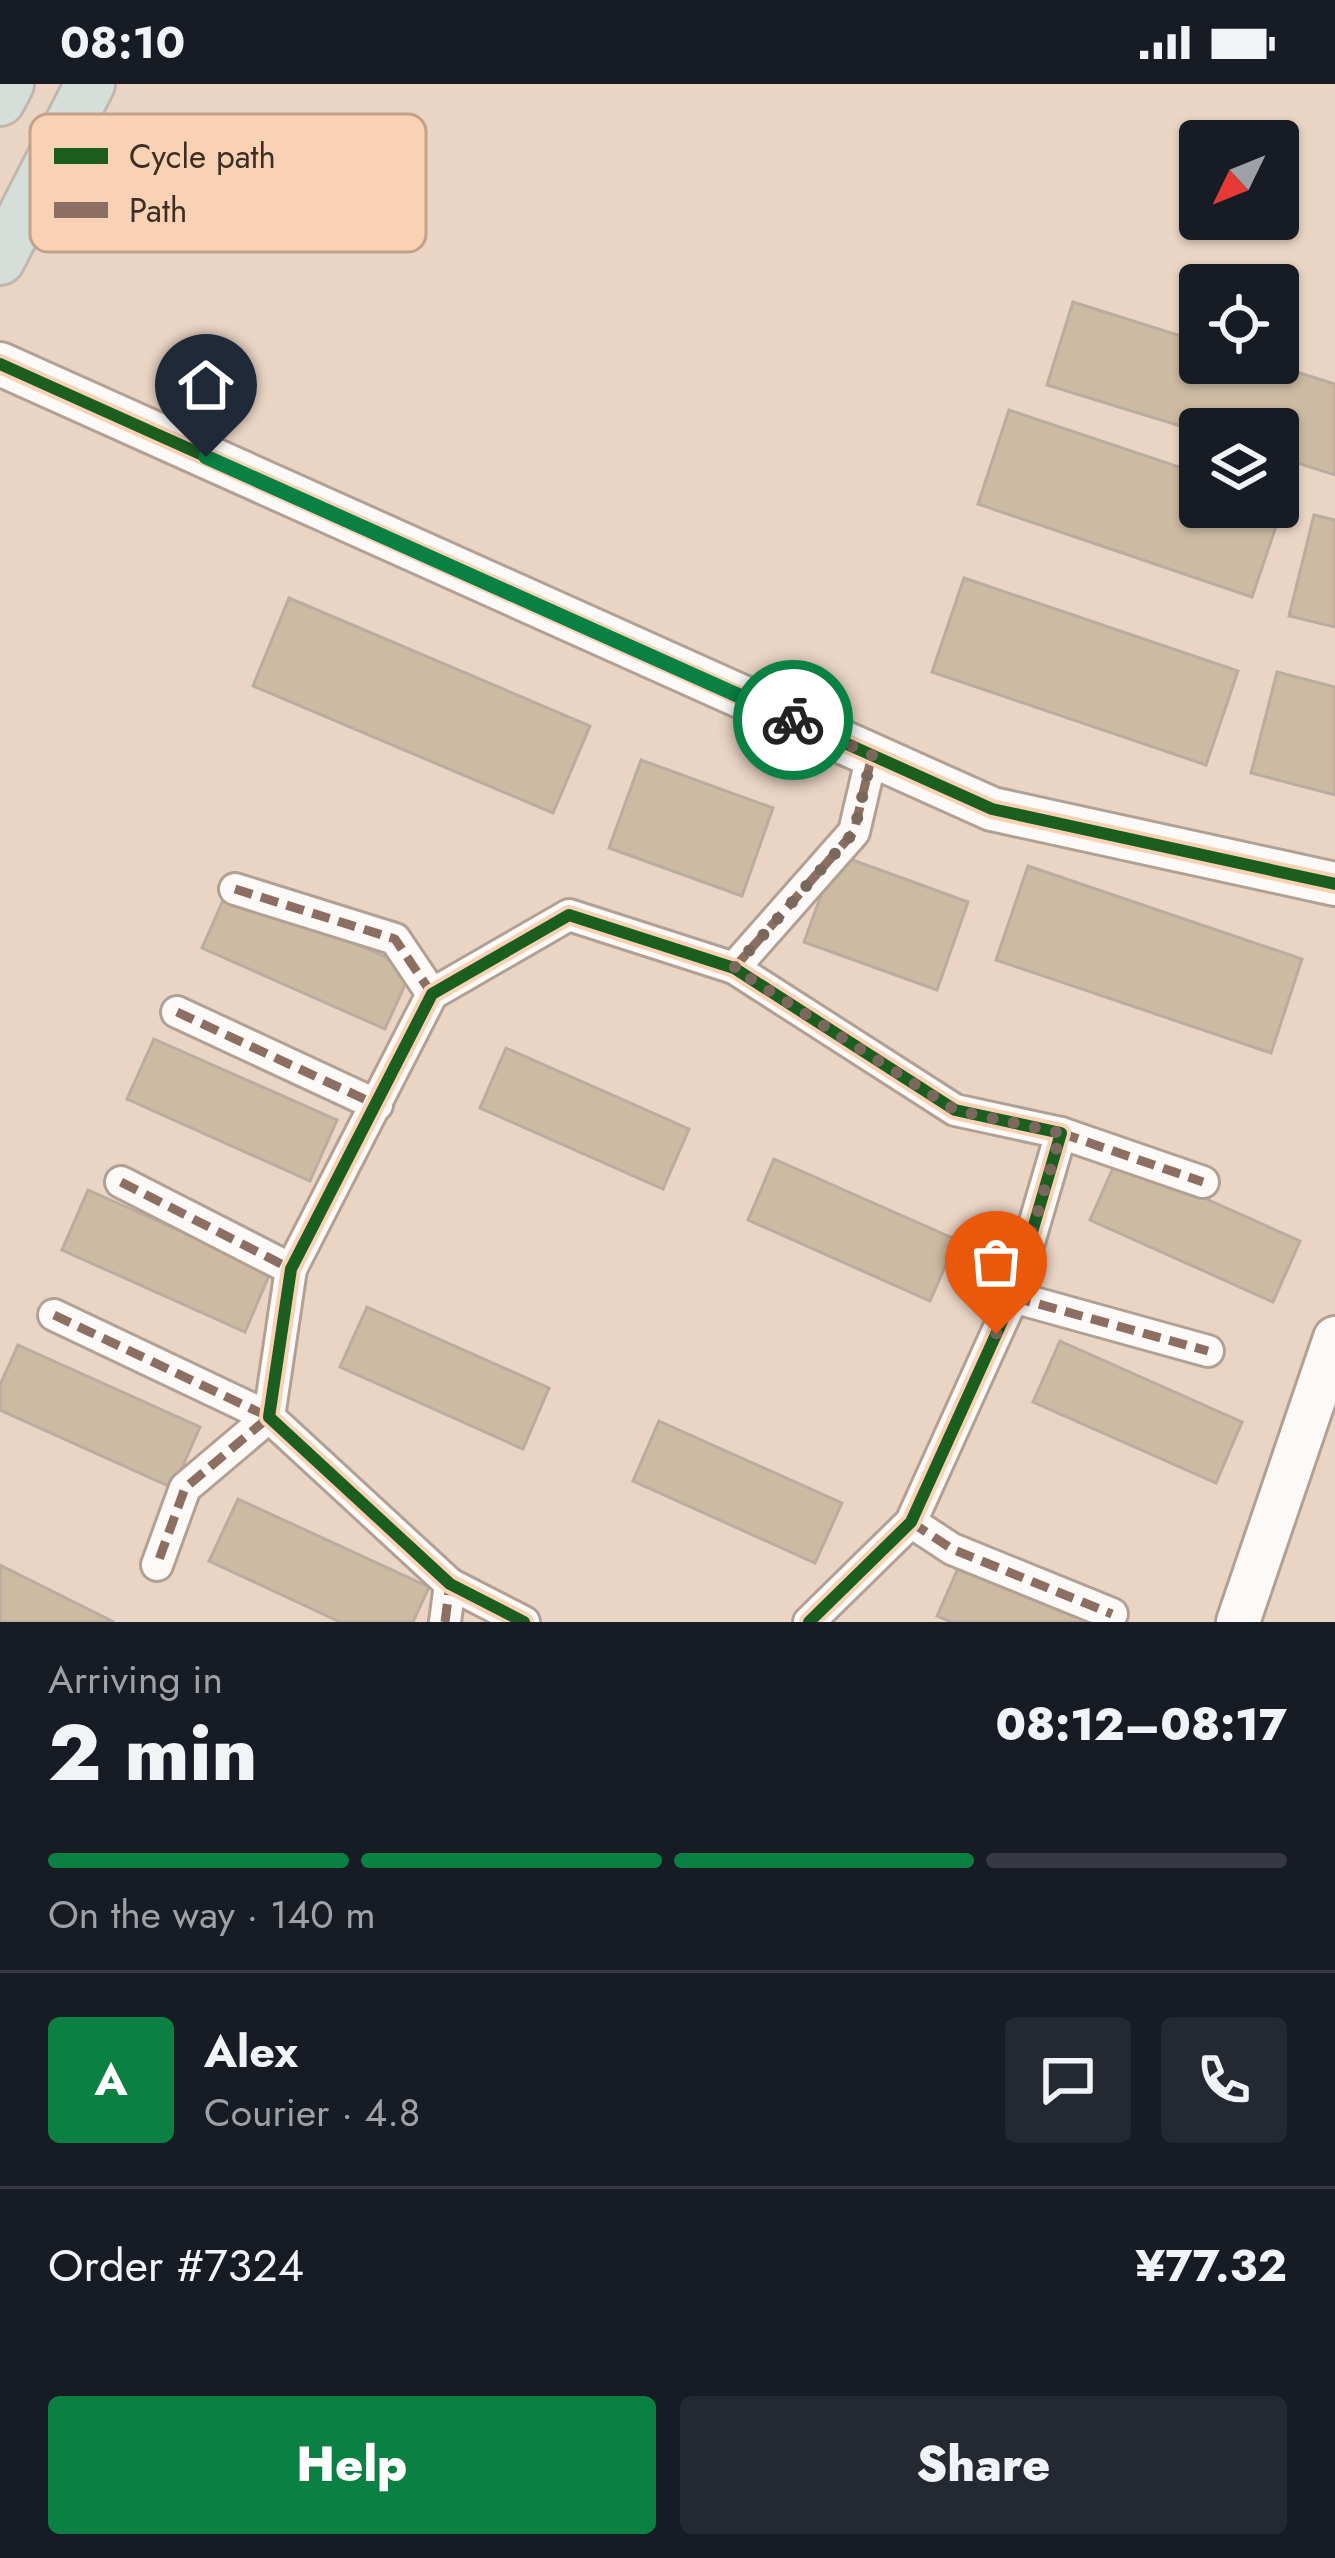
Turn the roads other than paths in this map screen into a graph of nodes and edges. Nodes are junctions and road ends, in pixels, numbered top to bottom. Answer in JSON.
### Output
{"nodes":[{"id":1,"x":9,"y":84,"type":"edge"},
{"id":2,"x":90,"y":84,"type":"edge"},
{"id":3,"x":0,"y":101,"type":"edge"},
{"id":4,"x":75,"y":114,"type":"edge"},
{"id":5,"x":30,"y":201,"type":"edge"},
{"id":6,"x":0,"y":260,"type":"edge"},
{"id":7,"x":0,"y":364,"type":"edge"},
{"id":8,"x":872,"y":755,"type":"junction"},
{"id":9,"x":1335,"y":884,"type":"edge"},
{"id":10,"x":235,"y":889,"type":"dead end"},
{"id":11,"x":734,"y":968,"type":"junction"},
{"id":12,"x":432,"y":994,"type":"junction"},
{"id":13,"x":176,"y":1012,"type":"dead end"},
{"id":14,"x":377,"y":1105,"type":"junction"},
{"id":15,"x":1061,"y":1133,"type":"junction"},
{"id":16,"x":121,"y":1182,"type":"dead end"},
{"id":17,"x":1203,"y":1182,"type":"dead end"},
{"id":18,"x":291,"y":1269,"type":"junction"},
{"id":19,"x":1013,"y":1297,"type":"junction"},
{"id":20,"x":54,"y":1315,"type":"dead end"},
{"id":21,"x":1335,"y":1338,"type":"edge"},
{"id":22,"x":1208,"y":1351,"type":"dead end"},
{"id":23,"x":269,"y":1418,"type":"junction"},
{"id":24,"x":911,"y":1522,"type":"junction"},
{"id":25,"x":157,"y":1565,"type":"dead end"},
{"id":26,"x":450,"y":1584,"type":"junction"},
{"id":27,"x":1112,"y":1614,"type":"dead end"},
{"id":28,"x":445,"y":1622,"type":"edge"},
{"id":29,"x":524,"y":1622,"type":"edge"},
{"id":30,"x":809,"y":1622,"type":"edge"},
{"id":31,"x":1238,"y":1622,"type":"edge"}],
"edges":[{"from":1,"to":3,"type":"main road"},
{"from":2,"to":4,"type":"main road"},
{"from":5,"to":6,"type":"main road"},
{"from":7,"to":8,"type":"street"},
{"from":8,"to":9,"type":"street"},
{"from":8,"to":11,"type":"street"},
{"from":10,"to":12,"type":"street"},
{"from":11,"to":12,"type":"street"},
{"from":11,"to":15,"type":"street"},
{"from":12,"to":14,"type":"street"},
{"from":13,"to":14,"type":"street"},
{"from":14,"to":18,"type":"street"},
{"from":15,"to":17,"type":"street"},
{"from":15,"to":19,"type":"street"},
{"from":16,"to":18,"type":"street"},
{"from":18,"to":23,"type":"street"},
{"from":19,"to":22,"type":"street"},
{"from":19,"to":24,"type":"street"},
{"from":20,"to":23,"type":"street"},
{"from":21,"to":31,"type":"street"},
{"from":23,"to":25,"type":"street"},
{"from":23,"to":26,"type":"street"},
{"from":24,"to":27,"type":"street"},
{"from":24,"to":30,"type":"street"},
{"from":26,"to":28,"type":"street"},
{"from":26,"to":29,"type":"street"}]}
